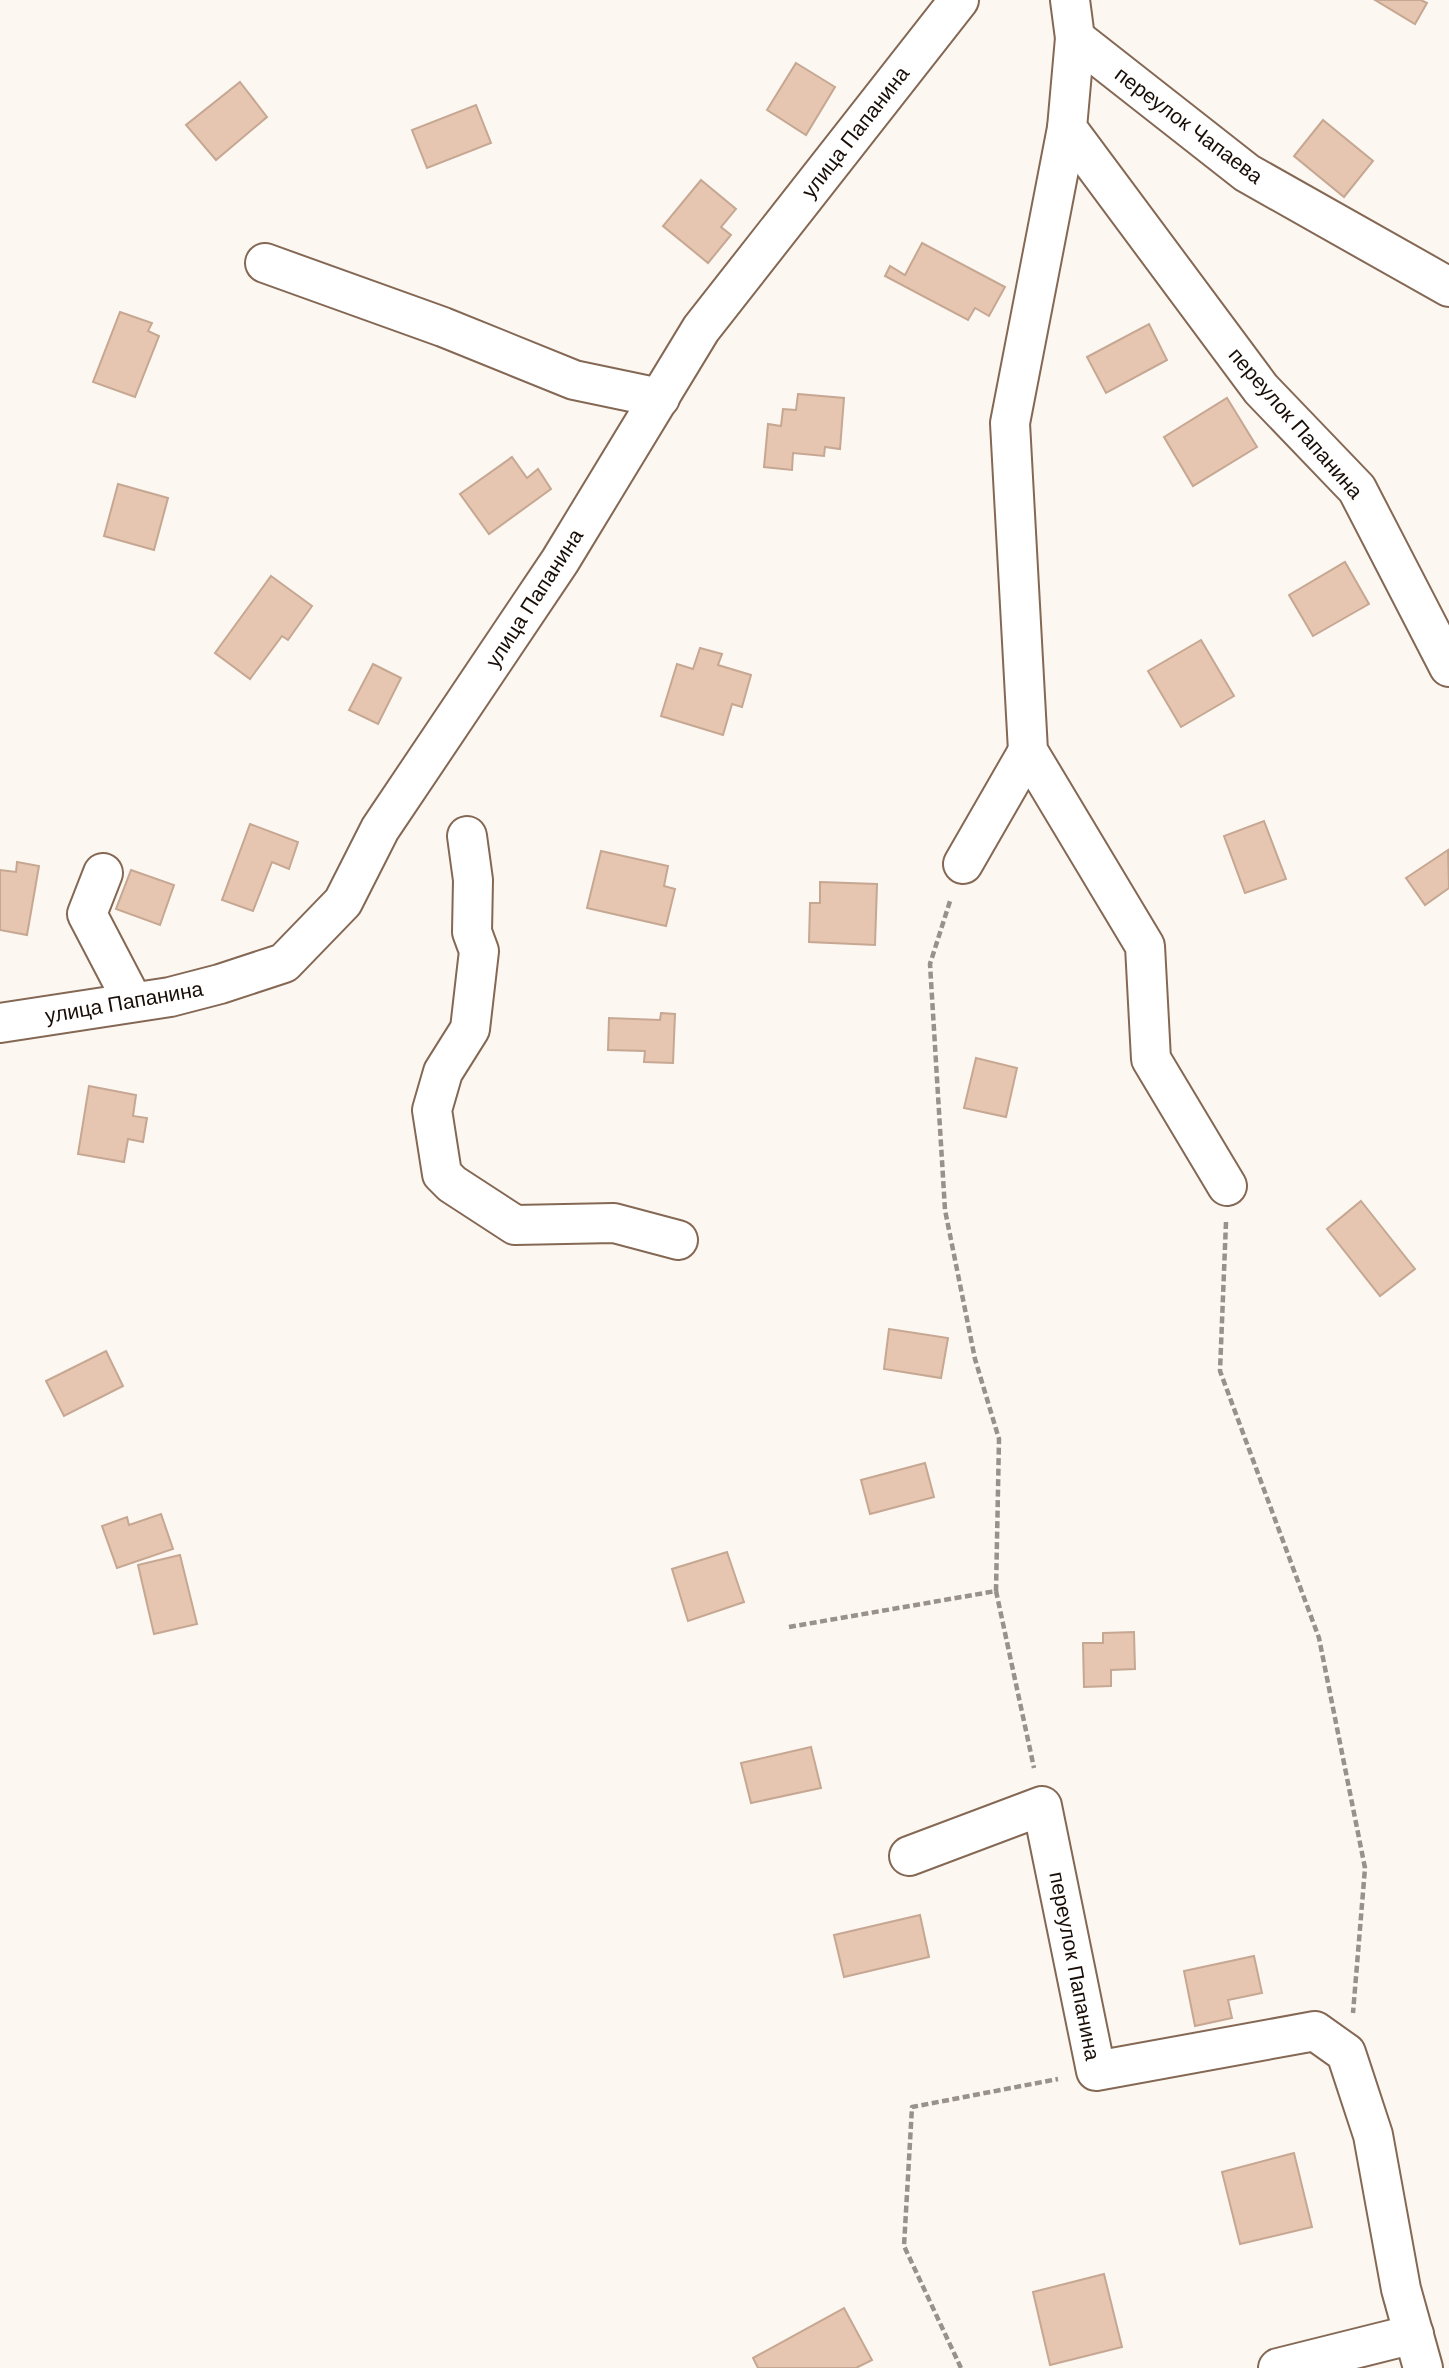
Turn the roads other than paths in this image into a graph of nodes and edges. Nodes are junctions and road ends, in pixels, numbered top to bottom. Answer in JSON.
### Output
{"nodes":[{"id":1,"x":959,"y":0,"type":"edge"},
{"id":2,"x":1070,"y":0,"type":"edge"},
{"id":3,"x":1075,"y":38,"type":"junction"},
{"id":4,"x":1067,"y":128,"type":"junction"},
{"id":5,"x":265,"y":262,"type":"dead end"},
{"id":6,"x":1449,"y":287,"type":"edge"},
{"id":7,"x":660,"y":398,"type":"junction"},
{"id":8,"x":1449,"y":667,"type":"edge"},
{"id":9,"x":1028,"y":751,"type":"junction"},
{"id":10,"x":467,"y":836,"type":"dead end"},
{"id":11,"x":962,"y":864,"type":"road end"},
{"id":12,"x":103,"y":873,"type":"dead end"},
{"id":13,"x":133,"y":1002,"type":"junction"},
{"id":14,"x":0,"y":1023,"type":"edge"},
{"id":15,"x":1227,"y":1186,"type":"road end"},
{"id":16,"x":678,"y":1240,"type":"dead end"},
{"id":17,"x":909,"y":1856,"type":"dead end"},
{"id":18,"x":1418,"y":2351,"type":"edge"},
{"id":19,"x":1278,"y":2368,"type":"edge"}],
"edges":[{"from":1,"to":7,"type":"street","name":"улица Папанина"},
{"from":2,"to":3,"type":"street"},
{"from":3,"to":4,"type":"street"},
{"from":3,"to":6,"type":"street","name":"переулок Чапаева"},
{"from":4,"to":8,"type":"street","name":"переулок Папанина"},
{"from":4,"to":9,"type":"street"},
{"from":5,"to":7,"type":"street"},
{"from":7,"to":13,"type":"street","name":"улица Папанина"},
{"from":9,"to":11,"type":"street"},
{"from":9,"to":15,"type":"street"},
{"from":10,"to":16,"type":"street"},
{"from":12,"to":13,"type":"street"},
{"from":13,"to":14,"type":"street","name":"улица Папанина"},
{"from":17,"to":18,"type":"street","name":"переулок Папанина"},
{"from":18,"to":19,"type":"street"}]}
